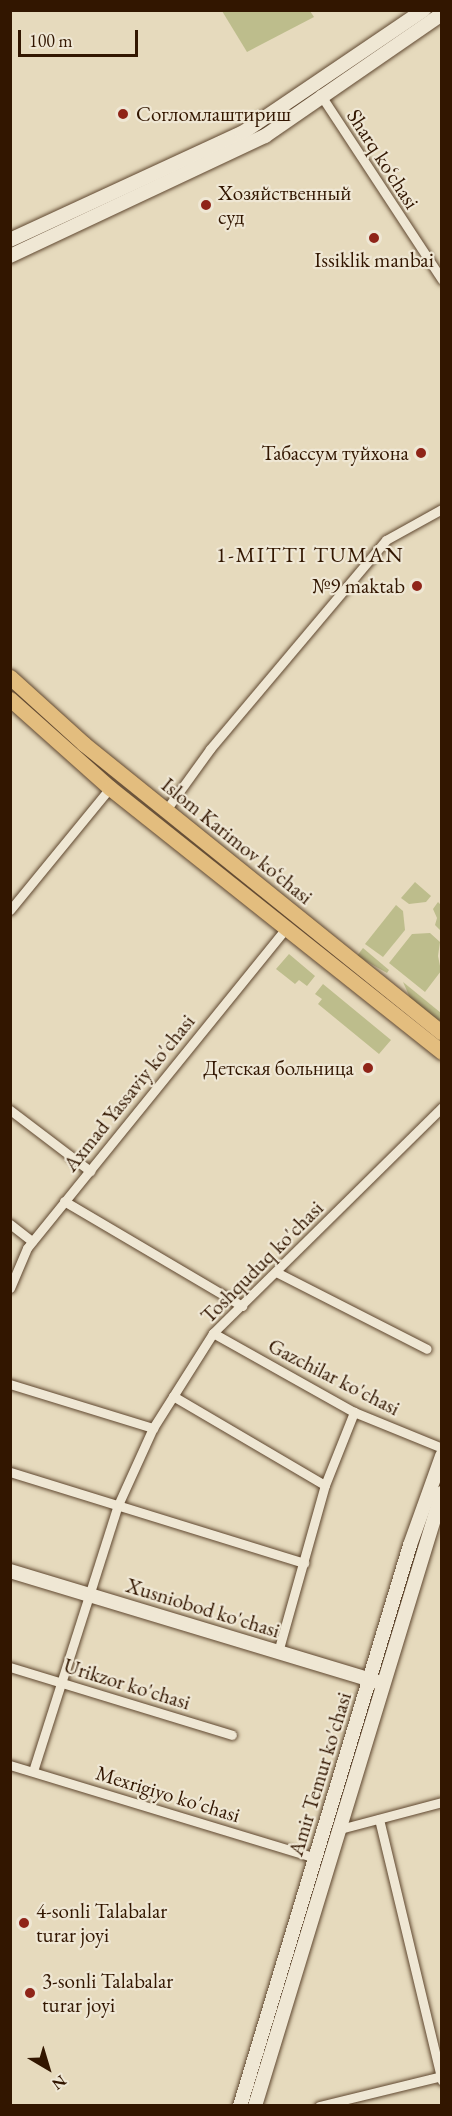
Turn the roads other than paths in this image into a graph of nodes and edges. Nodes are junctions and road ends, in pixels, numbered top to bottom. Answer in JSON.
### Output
{"nodes":[{"id":1,"x":424,"y":10,"type":"edge"},
{"id":2,"x":441,"y":14,"type":"edge"},
{"id":3,"x":343,"y":76,"type":"junction"},
{"id":4,"x":319,"y":92,"type":"junction"},
{"id":5,"x":10,"y":240,"type":"edge"},
{"id":6,"x":10,"y":256,"type":"edge"},
{"id":7,"x":441,"y":280,"type":"edge"},
{"id":8,"x":441,"y":509,"type":"edge"},
{"id":9,"x":10,"y":677,"type":"edge"},
{"id":10,"x":10,"y":699,"type":"edge"},
{"id":11,"x":84,"y":744,"type":"junction"},
{"id":12,"x":73,"y":757,"type":"junction"},
{"id":13,"x":110,"y":788,"type":"junction"},
{"id":14,"x":166,"y":810,"type":"junction"},
{"id":15,"x":10,"y":910,"type":"edge"},
{"id":16,"x":286,"y":928,"type":"junction"},
{"id":17,"x":441,"y":1034,"type":"edge"},
{"id":18,"x":441,"y":1052,"type":"edge"},
{"id":19,"x":441,"y":1107,"type":"edge"},
{"id":20,"x":10,"y":1110,"type":"edge"},
{"id":21,"x":90,"y":1171,"type":"junction"},
{"id":22,"x":64,"y":1201,"type":"junction"},
{"id":23,"x":10,"y":1224,"type":"edge"},
{"id":24,"x":32,"y":1241,"type":"junction"},
{"id":25,"x":276,"y":1272,"type":"junction"},
{"id":26,"x":10,"y":1288,"type":"edge"},
{"id":27,"x":242,"y":1306,"type":"junction"},
{"id":28,"x":213,"y":1333,"type":"junction"},
{"id":29,"x":427,"y":1348,"type":"dead end"},
{"id":30,"x":10,"y":1384,"type":"edge"},
{"id":31,"x":173,"y":1396,"type":"junction"},
{"id":32,"x":354,"y":1412,"type":"junction"},
{"id":33,"x":153,"y":1428,"type":"junction"},
{"id":34,"x":441,"y":1448,"type":"edge"},
{"id":35,"x":441,"y":1456,"type":"edge"},
{"id":36,"x":10,"y":1472,"type":"edge"},
{"id":37,"x":325,"y":1485,"type":"junction"},
{"id":38,"x":441,"y":1493,"type":"edge"},
{"id":39,"x":118,"y":1505,"type":"junction"},
{"id":40,"x":304,"y":1563,"type":"junction"},
{"id":41,"x":10,"y":1571,"type":"edge"},
{"id":42,"x":89,"y":1596,"type":"junction"},
{"id":43,"x":278,"y":1652,"type":"junction"},
{"id":44,"x":10,"y":1666,"type":"edge"},
{"id":45,"x":62,"y":1682,"type":"junction"},
{"id":46,"x":377,"y":1682,"type":"junction"},
{"id":47,"x":232,"y":1735,"type":"dead end"},
{"id":48,"x":10,"y":1765,"type":"edge"},
{"id":49,"x":33,"y":1771,"type":"junction"},
{"id":50,"x":441,"y":1802,"type":"edge"},
{"id":51,"x":379,"y":1819,"type":"junction"},
{"id":52,"x":340,"y":1829,"type":"junction"},
{"id":53,"x":316,"y":1858,"type":"junction"},
{"id":54,"x":441,"y":2078,"type":"edge"},
{"id":55,"x":240,"y":2106,"type":"edge"},
{"id":56,"x":255,"y":2106,"type":"edge"},
{"id":57,"x":318,"y":2106,"type":"edge"}],
"edges":[{"from":1,"to":3,"type":"main road"},
{"from":2,"to":3,"type":"main road"},
{"from":3,"to":4,"type":"main road"},
{"from":4,"to":5,"type":"main road"},
{"from":4,"to":6,"type":"main road"},
{"from":4,"to":7,"type":"street","name":"Sharq ko‘chasi"},
{"from":8,"to":14,"type":"street"},
{"from":9,"to":11,"type":"main road","name":"Islom Karimov ko‘chasi"},
{"from":10,"to":12,"type":"main road","name":"Islom Karimov ko‘chasi"},
{"from":11,"to":12,"type":"main road"},
{"from":11,"to":14,"type":"main road","name":"Islom Karimov ko‘chasi"},
{"from":12,"to":13,"type":"main road","name":"Islom Karimov ko‘chasi"},
{"from":13,"to":15,"type":"street"},
{"from":13,"to":16,"type":"main road","name":"Islom Karimov ko‘chasi"},
{"from":14,"to":17,"type":"main road","name":"Islom Karimov ko‘chasi"},
{"from":16,"to":18,"type":"main road","name":"Islom Karimov ko‘chasi"},
{"from":16,"to":21,"type":"street","name":"Axmad Yassaviy ko'chasi"},
{"from":19,"to":25,"type":"street","name":"Toshquduq ko'chasi"},
{"from":20,"to":21,"type":"street"},
{"from":21,"to":22,"type":"street","name":"Axmad Yassaviy ko'chasi"},
{"from":22,"to":24,"type":"street","name":"Axmad Yassaviy ko'chasi"},
{"from":22,"to":27,"type":"street"},
{"from":23,"to":24,"type":"street"},
{"from":24,"to":26,"type":"street","name":"Axmad Yassaviy ko'chasi"},
{"from":25,"to":27,"type":"street","name":"Toshquduq ko'chasi"},
{"from":25,"to":29,"type":"street"},
{"from":27,"to":28,"type":"street","name":"Toshquduq ko'chasi"},
{"from":28,"to":31,"type":"street","name":"Toshquduq ko'chasi"},
{"from":28,"to":32,"type":"street","name":"Gazchilar ko'chasi"},
{"from":30,"to":33,"type":"street"},
{"from":31,"to":33,"type":"street","name":"Toshquduq ko'chasi"},
{"from":31,"to":37,"type":"street"},
{"from":32,"to":34,"type":"street","name":"Gazchilar ko'chasi"},
{"from":32,"to":37,"type":"street"},
{"from":33,"to":39,"type":"street","name":"Toshquduq ko'chasi"},
{"from":35,"to":46,"type":"main road","name":"Amir Temur ko'chasi"},
{"from":36,"to":39,"type":"street"},
{"from":37,"to":40,"type":"street"},
{"from":38,"to":46,"type":"main road","name":"Amir Temur ko'chasi"},
{"from":39,"to":40,"type":"street"},
{"from":39,"to":42,"type":"street","name":"Toshquduq ko'chasi"},
{"from":40,"to":43,"type":"street"},
{"from":41,"to":42,"type":"main road","name":"Xusniobod ko'chasi"},
{"from":42,"to":43,"type":"main road","name":"Xusniobod ko'chasi"},
{"from":42,"to":45,"type":"street","name":"Toshquduq ko'chasi"},
{"from":43,"to":46,"type":"main road","name":"Xusniobod ko'chasi"},
{"from":44,"to":45,"type":"street","name":"Urikzor ko'chasi"},
{"from":45,"to":47,"type":"street","name":"Urikzor ko'chasi"},
{"from":45,"to":49,"type":"street","name":"Toshquduq ko'chasi"},
{"from":46,"to":52,"type":"main road","name":"Amir Temur ko'chasi"},
{"from":46,"to":53,"type":"main road","name":"Amir Temur ko'chasi"},
{"from":48,"to":49,"type":"street","name":"Mexrigiyo ko'chasi"},
{"from":49,"to":53,"type":"street","name":"Mexrigiyo ko'chasi"},
{"from":50,"to":51,"type":"street"},
{"from":51,"to":52,"type":"street"},
{"from":51,"to":54,"type":"street"},
{"from":52,"to":56,"type":"main road","name":"Amir Temur ko'chasi"},
{"from":53,"to":55,"type":"main road","name":"Amir Temur ko'chasi"},
{"from":54,"to":57,"type":"street"}]}
